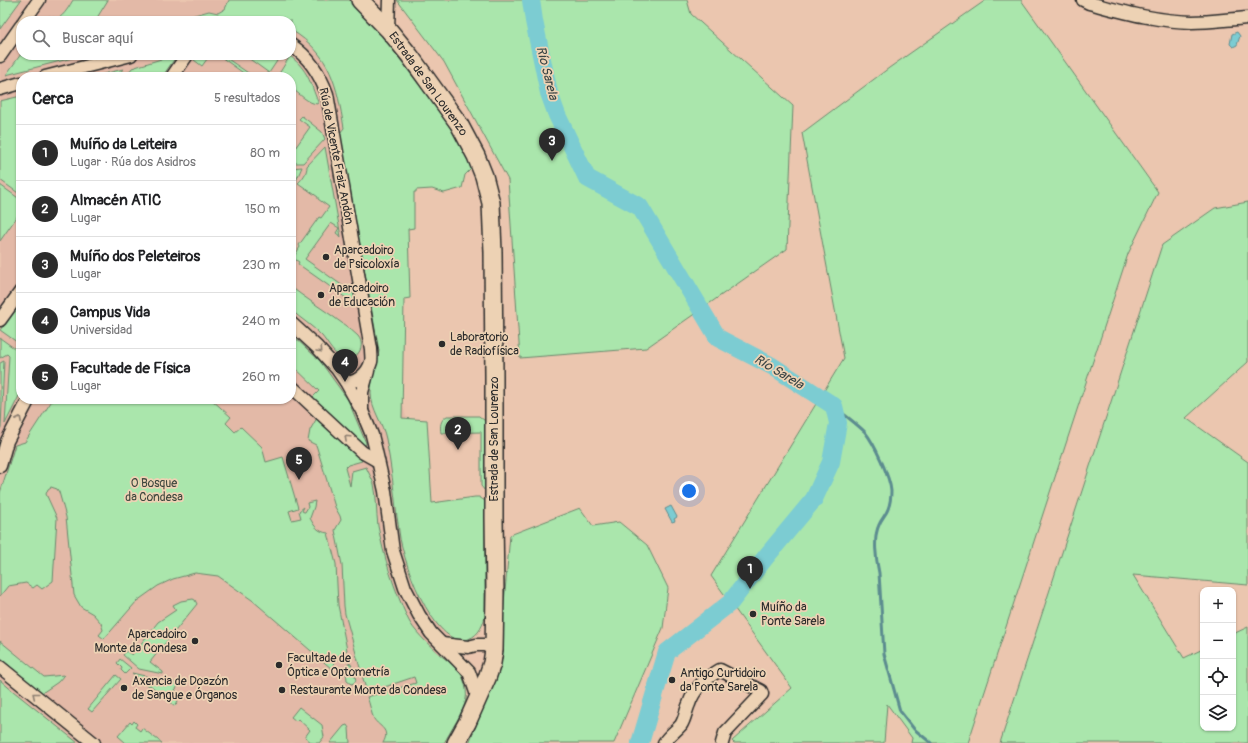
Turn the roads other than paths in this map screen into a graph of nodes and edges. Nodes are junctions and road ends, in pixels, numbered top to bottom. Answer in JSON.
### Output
{"nodes":[{"id":1,"x":39,"y":0,"type":"edge"},
{"id":2,"x":360,"y":0,"type":"edge"},
{"id":3,"x":1083,"y":0,"type":"edge"},
{"id":4,"x":389,"y":1,"type":"edge"},
{"id":5,"x":28,"y":16,"type":"edge"},
{"id":6,"x":1248,"y":18,"type":"edge"},
{"id":7,"x":388,"y":29,"type":"junction"},
{"id":8,"x":16,"y":33,"type":"edge"},
{"id":9,"x":296,"y":48,"type":"edge"},
{"id":10,"x":0,"y":56,"type":"edge"},
{"id":11,"x":111,"y":60,"type":"edge"},
{"id":12,"x":184,"y":60,"type":"edge"},
{"id":13,"x":65,"y":72,"type":"edge"},
{"id":14,"x":176,"y":72,"type":"edge"},
{"id":15,"x":16,"y":84,"type":"edge"},
{"id":16,"x":0,"y":88,"type":"edge"},
{"id":17,"x":16,"y":297,"type":"edge"},
{"id":18,"x":0,"y":320,"type":"edge"},
{"id":19,"x":296,"y":328,"type":"edge"},
{"id":20,"x":370,"y":349,"type":"junction"},
{"id":21,"x":371,"y":362,"type":"junction"},
{"id":22,"x":346,"y":382,"type":"junction"},
{"id":23,"x":296,"y":391,"type":"edge"},
{"id":24,"x":26,"y":404,"type":"edge"},
{"id":25,"x":362,"y":411,"type":"junction"},
{"id":26,"x":4,"y":441,"type":"edge"},
{"id":27,"x":378,"y":462,"type":"junction"},
{"id":28,"x":0,"y":466,"type":"edge"},
{"id":29,"x":442,"y":644,"type":"junction"},
{"id":30,"x":468,"y":647,"type":"junction"},
{"id":31,"x":494,"y":650,"type":"junction"},
{"id":32,"x":0,"y":667,"type":"edge"},
{"id":33,"x":467,"y":669,"type":"junction"},
{"id":34,"x":490,"y":670,"type":"junction"},
{"id":35,"x":478,"y":698,"type":"junction"},
{"id":36,"x":94,"y":743,"type":"edge"},
{"id":37,"x":456,"y":743,"type":"edge"},
{"id":38,"x":664,"y":743,"type":"edge"},
{"id":39,"x":722,"y":743,"type":"edge"}],
"edges":[{"from":1,"to":5,"type":"street"},
{"from":2,"to":7,"type":"street","name":"Estrada de San Lourenzo"},
{"from":3,"to":6,"type":"street"},
{"from":4,"to":7,"type":"street"},
{"from":7,"to":31,"type":"street","name":"Estrada de San Lourenzo"},
{"from":8,"to":10,"type":"street"},
{"from":9,"to":20,"type":"street","name":"Rúa de Vicente Fraiz Andón"},
{"from":11,"to":13,"type":"street"},
{"from":12,"to":14,"type":"street"},
{"from":15,"to":16,"type":"street"},
{"from":17,"to":18,"type":"street"},
{"from":19,"to":22,"type":"street","one_way":true},
{"from":20,"to":21,"type":"street","name":"Rúa de Vicente Fraiz Andón"},
{"from":20,"to":22,"type":"street"},
{"from":21,"to":22,"type":"street"},
{"from":21,"to":25,"type":"street","name":"Rúa de Vicente Fraiz Andón"},
{"from":22,"to":25,"type":"street"},
{"from":27,"to":23,"type":"street","one_way":true},
{"from":26,"to":24,"type":"street","one_way":true},
{"from":25,"to":27,"type":"street"},
{"from":26,"to":28,"type":"street"},
{"from":27,"to":29,"type":"street"},
{"from":29,"to":30,"type":"street"},
{"from":29,"to":33,"type":"street"},
{"from":30,"to":31,"type":"street"},
{"from":30,"to":33,"type":"street"},
{"from":31,"to":34,"type":"street","name":"Estrada de San Lourenzo"},
{"from":36,"to":32,"type":"street","one_way":true},
{"from":33,"to":34,"type":"street"},
{"from":33,"to":35,"type":"street"},
{"from":34,"to":35,"type":"street","name":"Estrada de San Lourenzo"},
{"from":35,"to":37,"type":"street","name":"Estrada de San Lourenzo"},
{"from":38,"to":39,"type":"street"}]}
